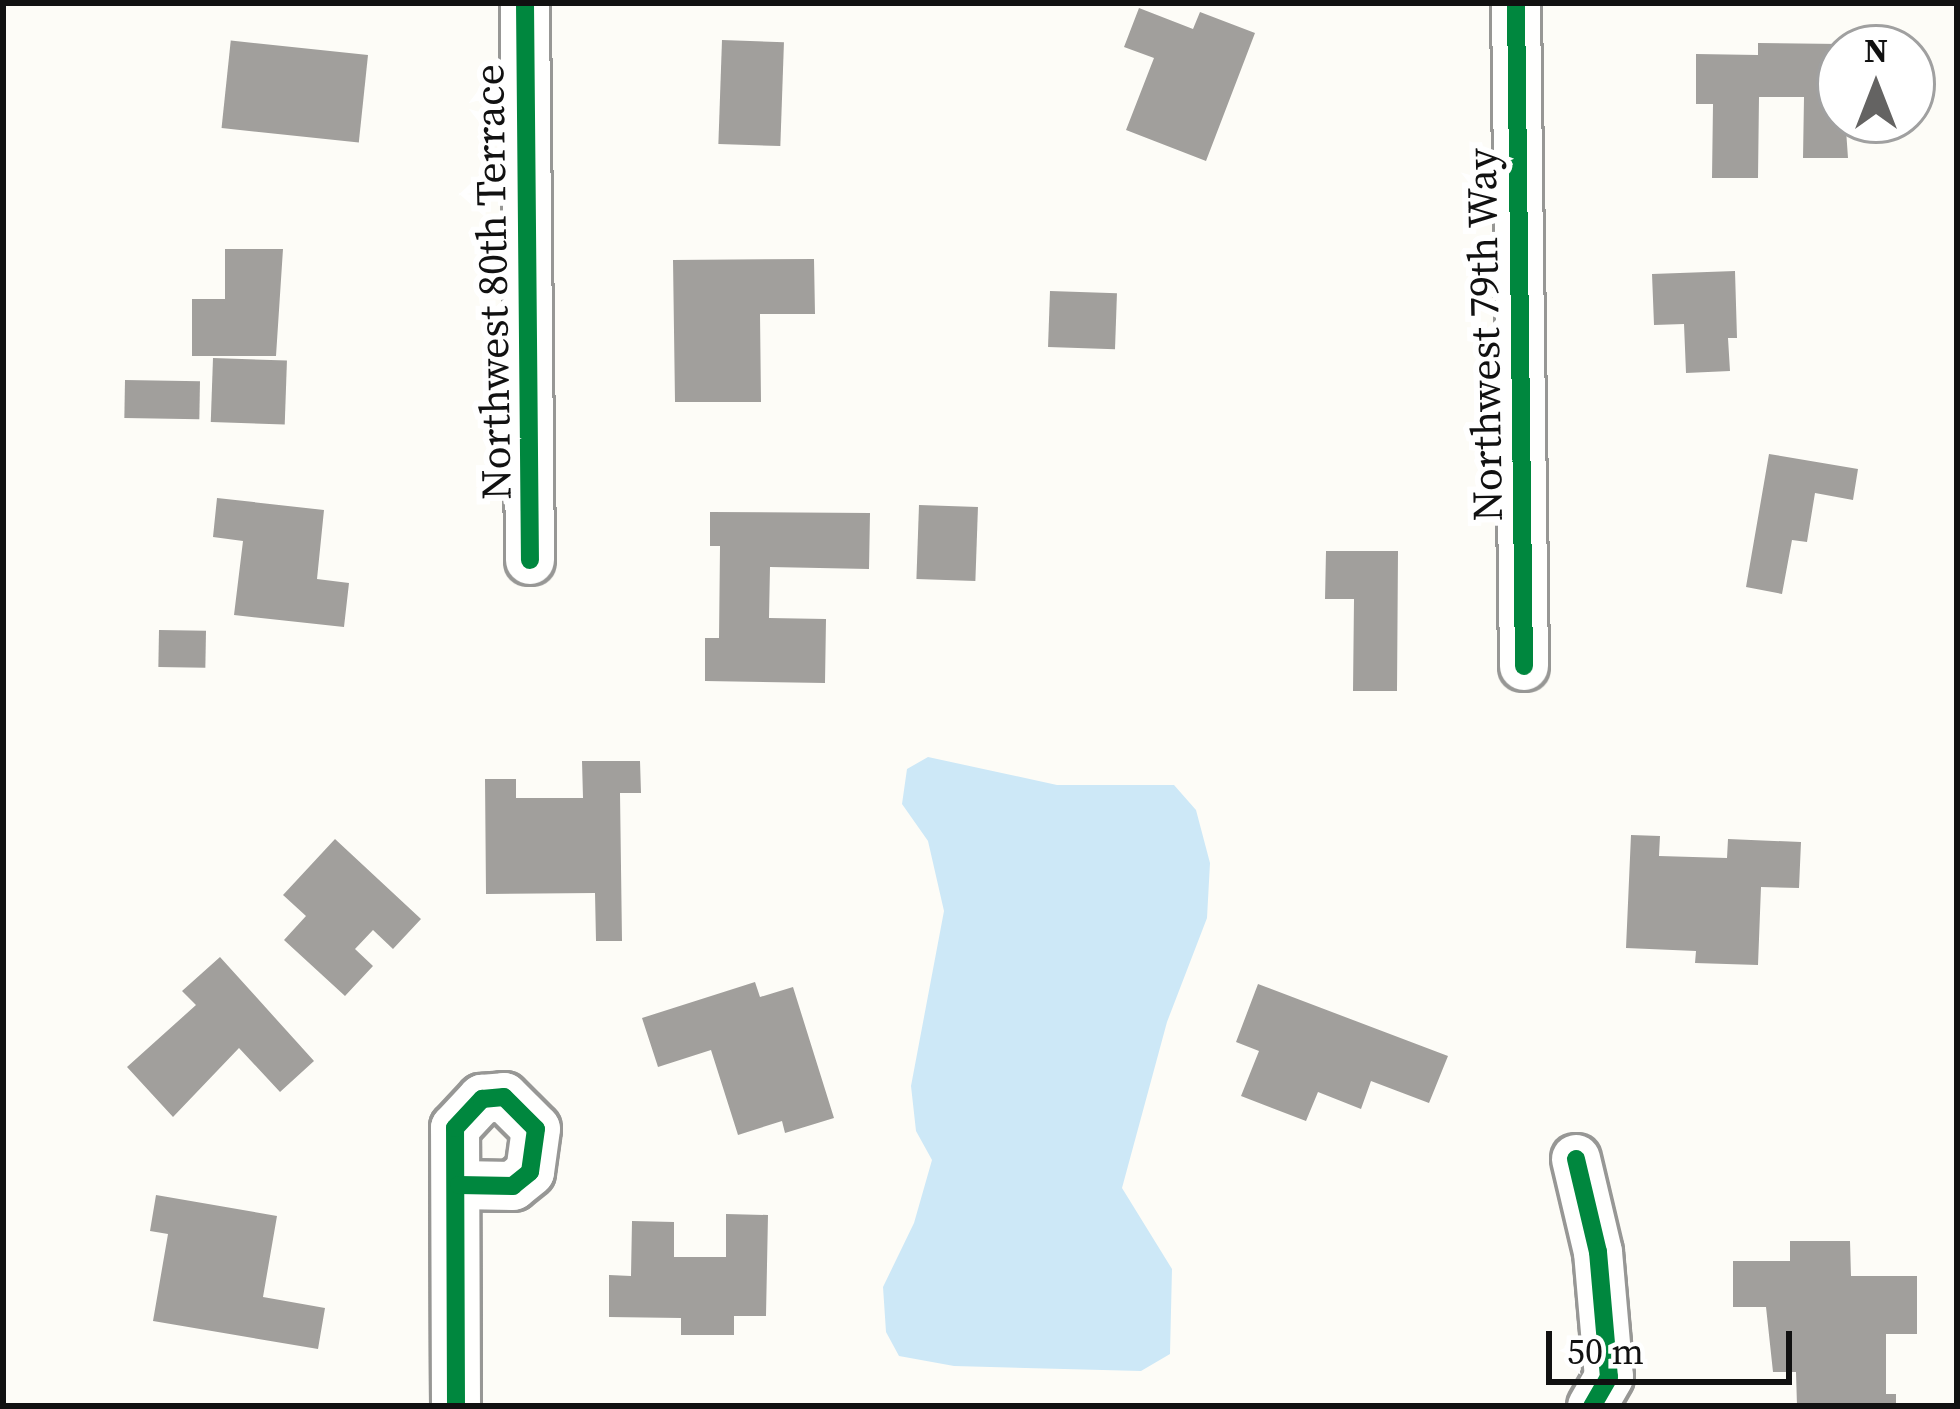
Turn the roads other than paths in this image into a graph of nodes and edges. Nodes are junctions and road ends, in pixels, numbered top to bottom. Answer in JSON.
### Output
{"nodes":[{"id":1,"x":525,"y":3,"type":"edge"},
{"id":2,"x":1516,"y":3,"type":"edge"},
{"id":3,"x":530,"y":560,"type":"dead end"},
{"id":4,"x":1524,"y":666,"type":"dead end"},
{"id":5,"x":1576,"y":1159,"type":"dead end"},
{"id":6,"x":459,"y":1185,"type":"dead end"},
{"id":7,"x":456,"y":1406,"type":"edge"},
{"id":8,"x":1592,"y":1406,"type":"edge"}],
"edges":[{"from":1,"to":3,"type":"street","name":"Northwest 80th Terrace"},
{"from":2,"to":4,"type":"street","name":"Northwest 79th Way"},
{"from":5,"to":8,"type":"street"},
{"from":6,"to":7,"type":"street"}]}
